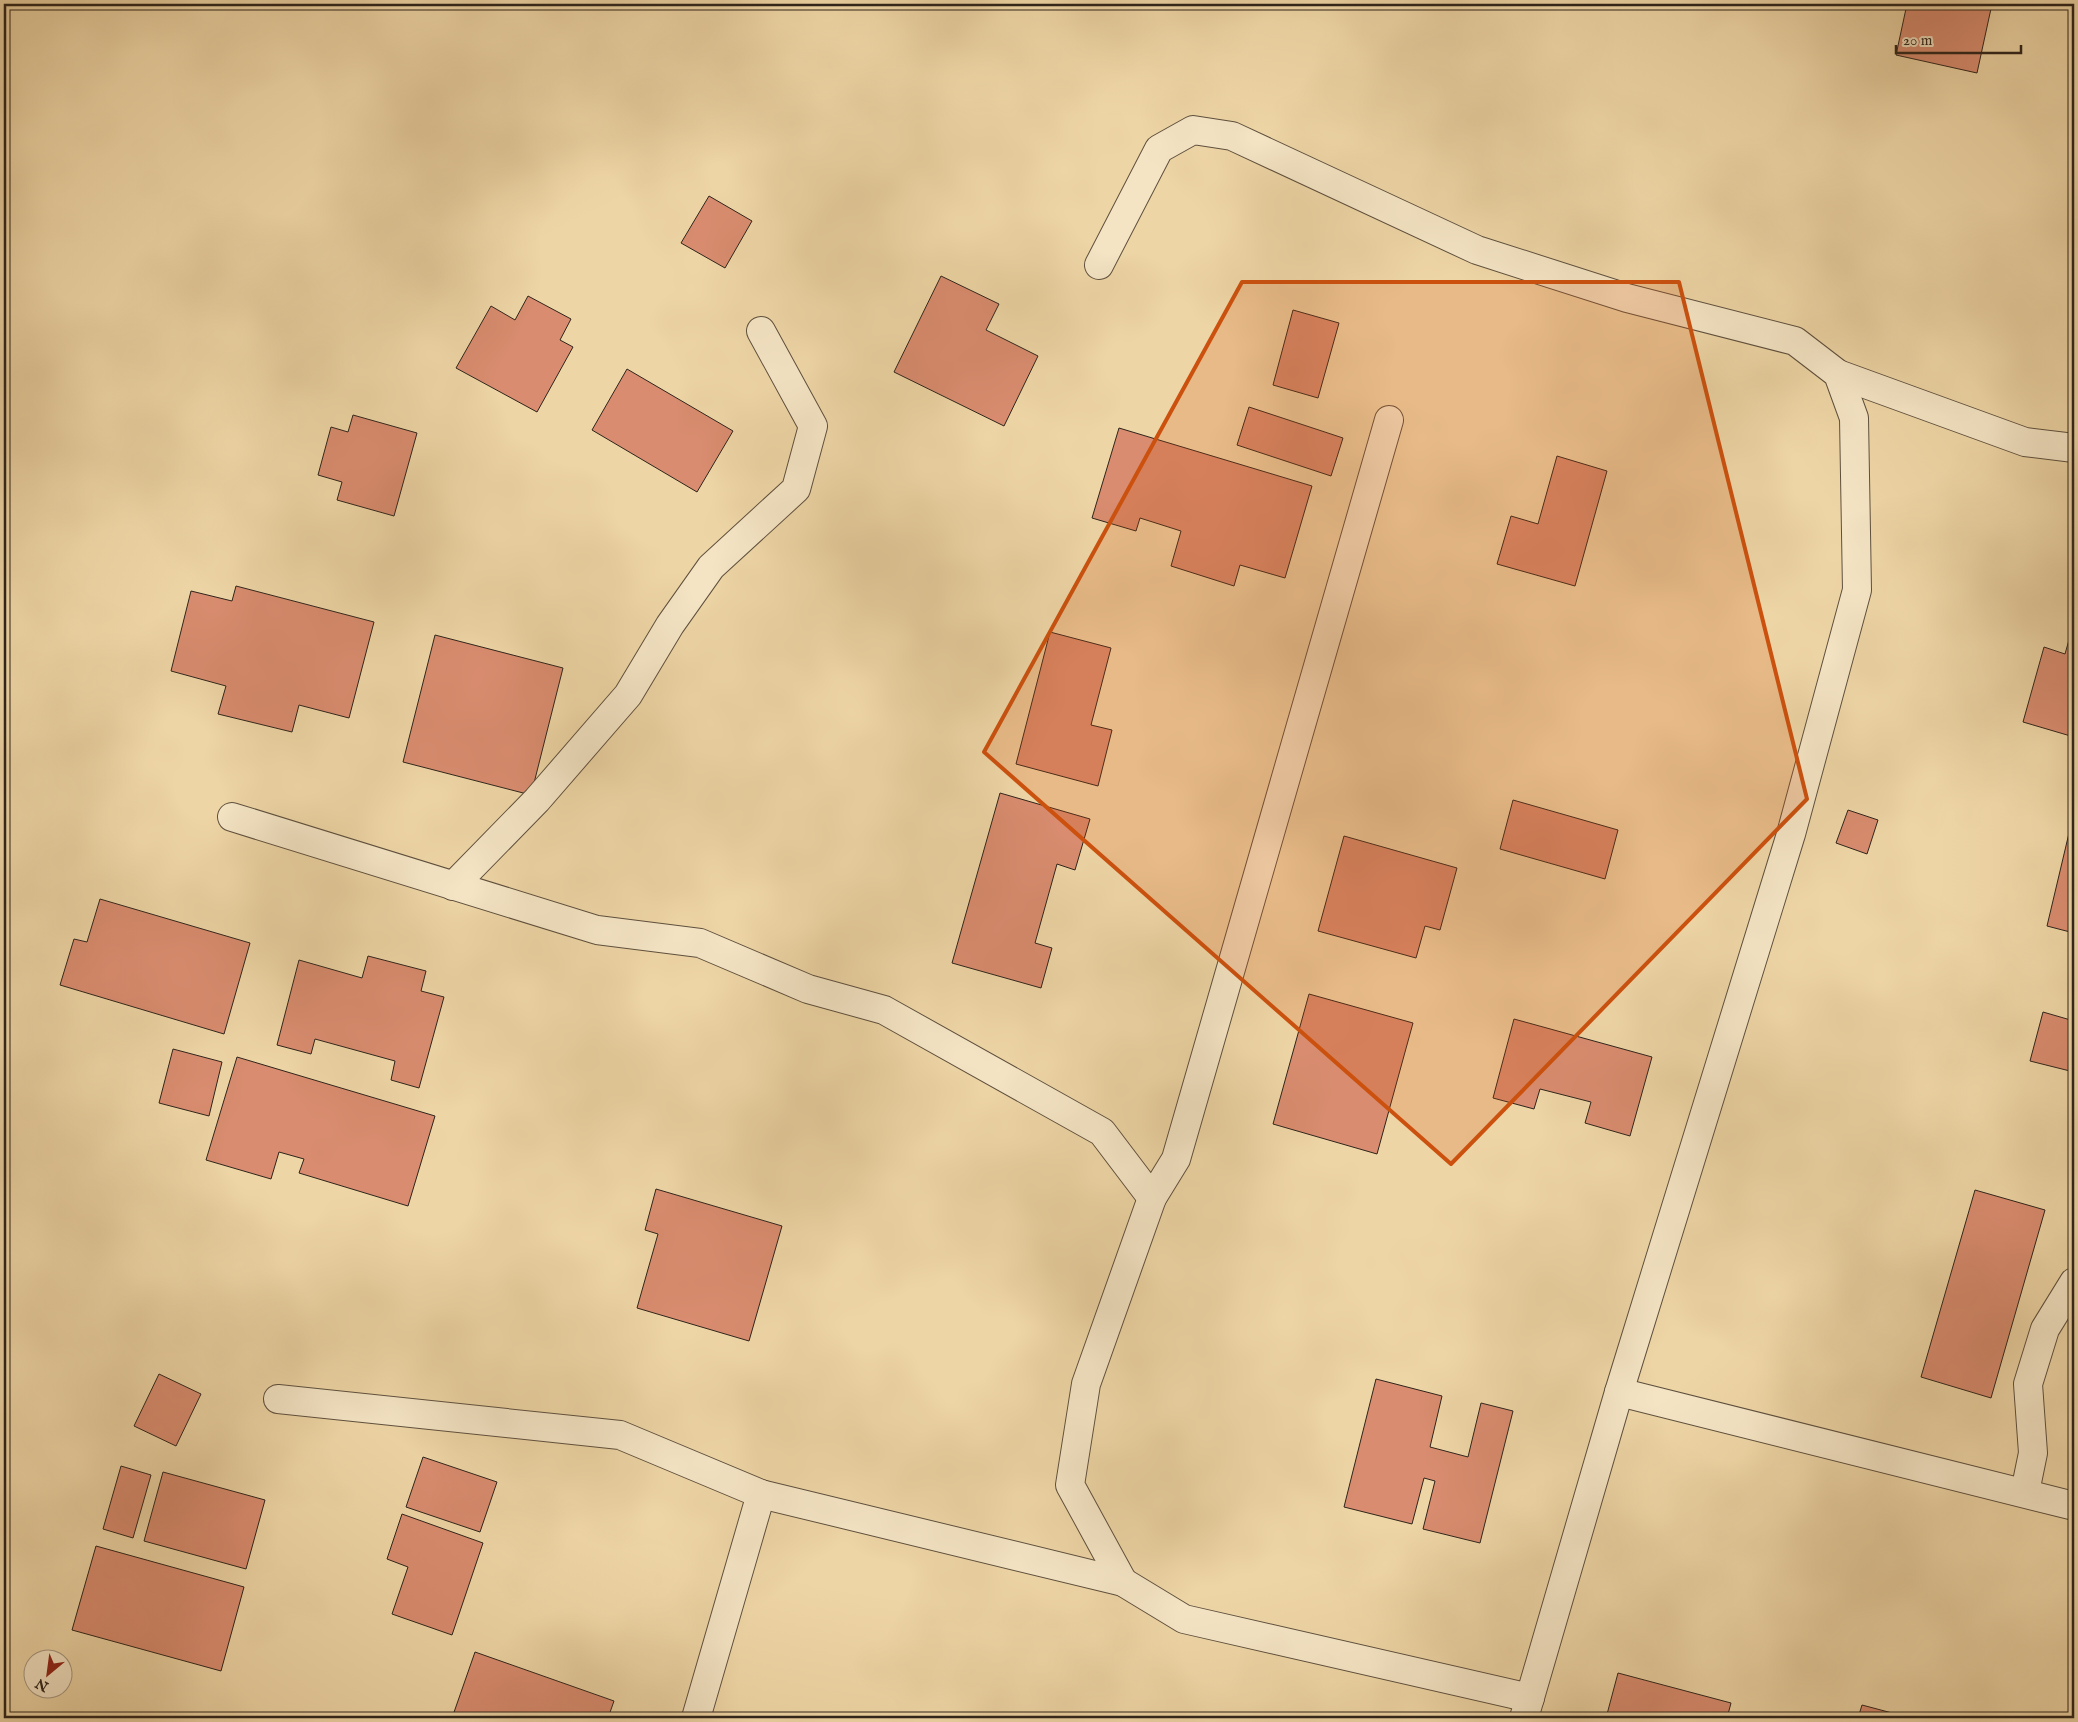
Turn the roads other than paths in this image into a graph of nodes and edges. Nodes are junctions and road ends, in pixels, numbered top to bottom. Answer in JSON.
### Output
{"nodes":[{"id":1,"x":1099,"y":265,"type":"dead end"},
{"id":2,"x":760,"y":331,"type":"dead end"},
{"id":3,"x":1838,"y":374,"type":"junction"},
{"id":4,"x":1389,"y":420,"type":"dead end"},
{"id":5,"x":2074,"y":448,"type":"edge"},
{"id":6,"x":232,"y":817,"type":"dead end"},
{"id":7,"x":453,"y":886,"type":"junction"},
{"id":8,"x":1152,"y":1198,"type":"junction"},
{"id":9,"x":2074,"y":1282,"type":"edge"},
{"id":10,"x":1619,"y":1392,"type":"junction"},
{"id":11,"x":278,"y":1399,"type":"dead end"},
{"id":12,"x":2025,"y":1492,"type":"junction"},
{"id":13,"x":761,"y":1494,"type":"junction"},
{"id":14,"x":2074,"y":1506,"type":"edge"},
{"id":15,"x":1123,"y":1582,"type":"junction"},
{"id":16,"x":1527,"y":1708,"type":"edge"},
{"id":17,"x":696,"y":1718,"type":"edge"}],
"edges":[{"from":1,"to":3,"type":"street"},
{"from":2,"to":7,"type":"street"},
{"from":3,"to":5,"type":"street"},
{"from":3,"to":10,"type":"street"},
{"from":4,"to":8,"type":"street"},
{"from":6,"to":7,"type":"street"},
{"from":7,"to":8,"type":"street"},
{"from":8,"to":15,"type":"street"},
{"from":9,"to":12,"type":"street"},
{"from":10,"to":12,"type":"street"},
{"from":10,"to":16,"type":"street"},
{"from":11,"to":13,"type":"street"},
{"from":12,"to":14,"type":"street"},
{"from":13,"to":15,"type":"street"},
{"from":13,"to":17,"type":"street"},
{"from":15,"to":16,"type":"street"}]}
